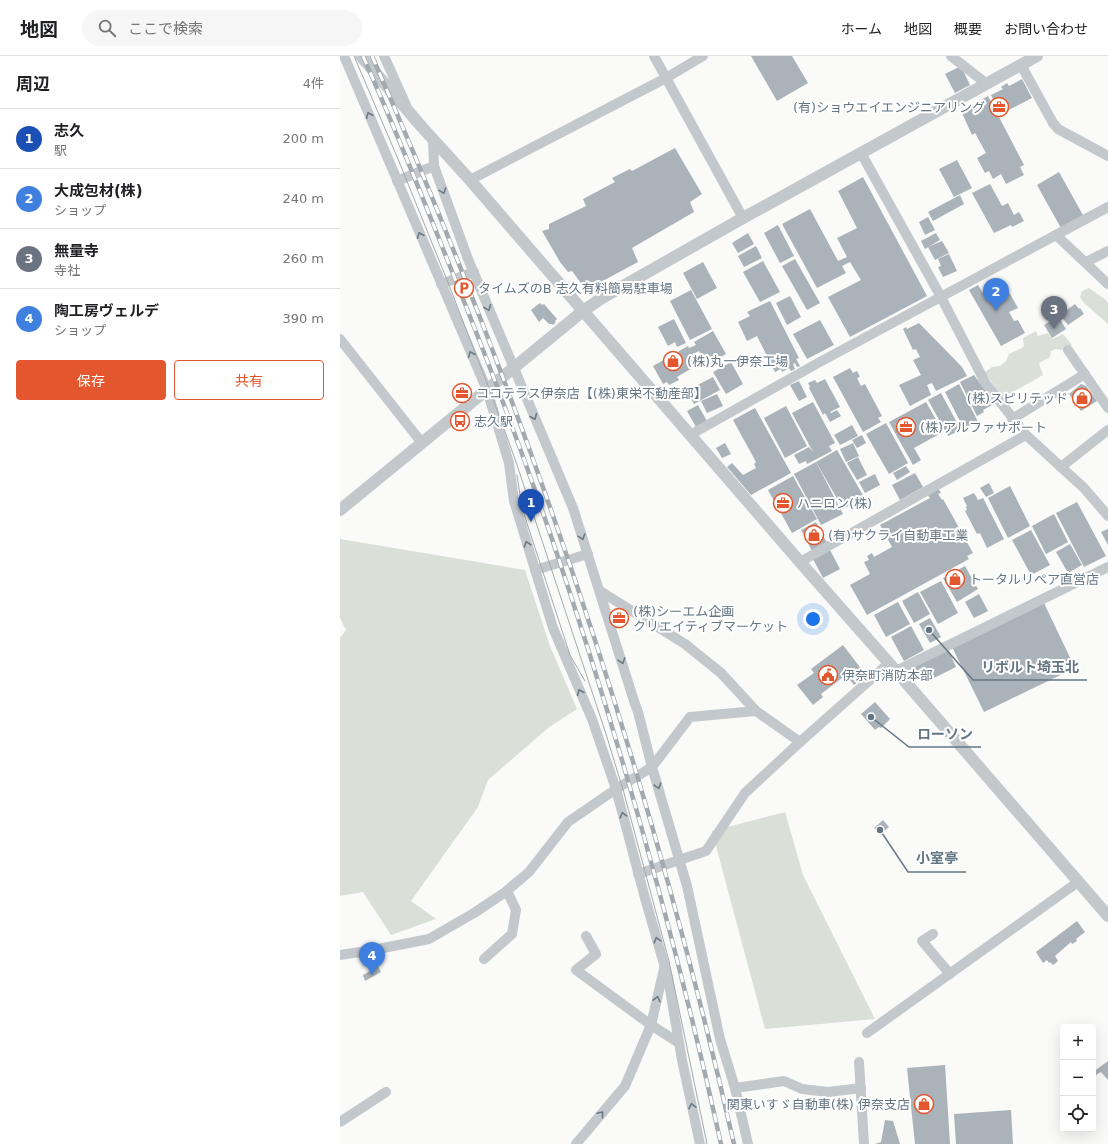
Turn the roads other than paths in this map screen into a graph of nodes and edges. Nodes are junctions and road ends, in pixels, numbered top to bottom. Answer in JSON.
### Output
{"nodes":[{"id":1,"x":344,"y":56,"type":"edge"},
{"id":2,"x":361,"y":56,"type":"edge"},
{"id":3,"x":384,"y":56,"type":"edge"},
{"id":4,"x":654,"y":56,"type":"edge"},
{"id":5,"x":703,"y":56,"type":"edge"},
{"id":6,"x":951,"y":56,"type":"edge"},
{"id":7,"x":1037,"y":56,"type":"edge"},
{"id":8,"x":1021,"y":65,"type":"junction"},
{"id":9,"x":666,"y":78,"type":"junction"},
{"id":10,"x":987,"y":84,"type":"junction"},
{"id":11,"x":409,"y":112,"type":"junction"},
{"id":12,"x":433,"y":139,"type":"junction"},
{"id":13,"x":861,"y":153,"type":"junction"},
{"id":14,"x":1108,"y":156,"type":"edge"},
{"id":15,"x":434,"y":166,"type":"junction"},
{"id":16,"x":470,"y":180,"type":"junction"},
{"id":17,"x":397,"y":181,"type":"junction"},
{"id":18,"x":1108,"y":207,"type":"edge"},
{"id":19,"x":743,"y":218,"type":"junction"},
{"id":20,"x":1056,"y":235,"type":"junction"},
{"id":21,"x":1108,"y":251,"type":"edge"},
{"id":22,"x":1086,"y":262,"type":"junction"},
{"id":23,"x":474,"y":272,"type":"junction"},
{"id":24,"x":441,"y":284,"type":"junction"},
{"id":25,"x":1108,"y":284,"type":"edge"},
{"id":26,"x":942,"y":297,"type":"junction"},
{"id":27,"x":583,"y":311,"type":"junction"},
{"id":28,"x":340,"y":339,"type":"edge"},
{"id":29,"x":1068,"y":350,"type":"dead end"},
{"id":30,"x":513,"y":368,"type":"junction"},
{"id":31,"x":1085,"y":374,"type":"junction"},
{"id":32,"x":487,"y":390,"type":"junction"},
{"id":33,"x":1108,"y":408,"type":"edge"},
{"id":34,"x":1012,"y":419,"type":"junction"},
{"id":35,"x":1108,"y":430,"type":"edge"},
{"id":36,"x":690,"y":435,"type":"junction"},
{"id":37,"x":1026,"y":435,"type":"junction"},
{"id":38,"x":422,"y":443,"type":"junction"},
{"id":39,"x":1061,"y":467,"type":"junction"},
{"id":40,"x":340,"y":510,"type":"edge"},
{"id":41,"x":1108,"y":516,"type":"edge"},
{"id":42,"x":588,"y":554,"type":"junction"},
{"id":43,"x":800,"y":562,"type":"junction"},
{"id":44,"x":1108,"y":568,"type":"edge"},
{"id":45,"x":535,"y":570,"type":"junction"},
{"id":46,"x":600,"y":591,"type":"junction"},
{"id":47,"x":893,"y":667,"type":"junction"},
{"id":48,"x":756,"y":711,"type":"junction"},
{"id":49,"x":800,"y":742,"type":"junction"},
{"id":50,"x":652,"y":767,"type":"junction"},
{"id":51,"x":616,"y":789,"type":"junction"},
{"id":52,"x":680,"y":860,"type":"junction"},
{"id":53,"x":638,"y":874,"type":"junction"},
{"id":54,"x":1078,"y":882,"type":"junction"},
{"id":55,"x":507,"y":891,"type":"junction"},
{"id":56,"x":1108,"y":916,"type":"edge"},
{"id":57,"x":933,"y":934,"type":"dead end"},
{"id":58,"x":586,"y":936,"type":"dead end"},
{"id":59,"x":340,"y":955,"type":"edge"},
{"id":60,"x":484,"y":959,"type":"dead end"},
{"id":61,"x":665,"y":967,"type":"junction"},
{"id":62,"x":950,"y":974,"type":"junction"},
{"id":63,"x":651,"y":1025,"type":"junction"},
{"id":64,"x":867,"y":1033,"type":"dead end"},
{"id":65,"x":679,"y":1043,"type":"junction"},
{"id":66,"x":860,"y":1062,"type":"dead end"},
{"id":67,"x":735,"y":1088,"type":"junction"},
{"id":68,"x":861,"y":1088,"type":"junction"},
{"id":69,"x":386,"y":1092,"type":"dead end"},
{"id":70,"x":340,"y":1122,"type":"edge"},
{"id":71,"x":576,"y":1144,"type":"edge"},
{"id":72,"x":700,"y":1144,"type":"edge"},
{"id":73,"x":748,"y":1144,"type":"edge"},
{"id":74,"x":864,"y":1144,"type":"edge"}],
"edges":[{"from":17,"to":1,"type":"street","one_way":true},
{"from":2,"to":11,"type":"street"},
{"from":3,"to":11,"type":"street"},
{"from":4,"to":9,"type":"street"},
{"from":5,"to":9,"type":"street"},
{"from":6,"to":10,"type":"street"},
{"from":7,"to":8,"type":"street"},
{"from":8,"to":10,"type":"street"},
{"from":8,"to":14,"type":"street"},
{"from":9,"to":16,"type":"street"},
{"from":9,"to":19,"type":"street"},
{"from":10,"to":13,"type":"street"},
{"from":11,"to":12,"type":"street"},
{"from":12,"to":15,"type":"street"},
{"from":12,"to":16,"type":"street"},
{"from":13,"to":19,"type":"street"},
{"from":13,"to":26,"type":"street"},
{"from":15,"to":17,"type":"street"},
{"from":15,"to":23,"type":"street","one_way":true},
{"from":16,"to":27,"type":"street"},
{"from":24,"to":17,"type":"street","one_way":true},
{"from":18,"to":20,"type":"street"},
{"from":19,"to":27,"type":"street"},
{"from":20,"to":22,"type":"street"},
{"from":20,"to":26,"type":"street"},
{"from":21,"to":22,"type":"street"},
{"from":22,"to":25,"type":"street"},
{"from":23,"to":24,"type":"street"},
{"from":23,"to":30,"type":"street","one_way":true},
{"from":32,"to":24,"type":"street","one_way":true},
{"from":26,"to":34,"type":"street"},
{"from":26,"to":36,"type":"street"},
{"from":27,"to":30,"type":"street"},
{"from":27,"to":36,"type":"street"},
{"from":28,"to":38,"type":"street"},
{"from":29,"to":31,"type":"street"},
{"from":30,"to":32,"type":"street"},
{"from":30,"to":42,"type":"street","one_way":true},
{"from":31,"to":33,"type":"street"},
{"from":31,"to":34,"type":"street"},
{"from":32,"to":38,"type":"street"},
{"from":45,"to":32,"type":"street","one_way":true},
{"from":34,"to":37,"type":"street"},
{"from":35,"to":39,"type":"street"},
{"from":36,"to":43,"type":"street"},
{"from":37,"to":39,"type":"street"},
{"from":37,"to":43,"type":"street"},
{"from":38,"to":40,"type":"street"},
{"from":39,"to":41,"type":"street"},
{"from":42,"to":45,"type":"street"},
{"from":42,"to":46,"type":"street"},
{"from":43,"to":47,"type":"street"},
{"from":44,"to":47,"type":"street"},
{"from":51,"to":45,"type":"street","one_way":true},
{"from":46,"to":48,"type":"street"},
{"from":46,"to":50,"type":"street","one_way":true},
{"from":47,"to":49,"type":"street"},
{"from":47,"to":54,"type":"street"},
{"from":48,"to":49,"type":"street"},
{"from":48,"to":50,"type":"street"},
{"from":49,"to":52,"type":"street"},
{"from":50,"to":51,"type":"street"},
{"from":50,"to":52,"type":"street","one_way":true},
{"from":53,"to":51,"type":"street","one_way":true},
{"from":51,"to":55,"type":"street"},
{"from":52,"to":53,"type":"street"},
{"from":52,"to":67,"type":"street"},
{"from":61,"to":53,"type":"street","one_way":true},
{"from":54,"to":56,"type":"street"},
{"from":54,"to":62,"type":"street"},
{"from":55,"to":59,"type":"street"},
{"from":55,"to":60,"type":"street"},
{"from":57,"to":62,"type":"street"},
{"from":58,"to":63,"type":"street"},
{"from":63,"to":61,"type":"street","one_way":true},
{"from":61,"to":65,"type":"street"},
{"from":62,"to":64,"type":"street"},
{"from":63,"to":65,"type":"street"},
{"from":71,"to":63,"type":"street","one_way":true},
{"from":72,"to":65,"type":"street","one_way":true},
{"from":66,"to":68,"type":"street"},
{"from":67,"to":68,"type":"street"},
{"from":67,"to":73,"type":"street"},
{"from":68,"to":74,"type":"street"},
{"from":69,"to":70,"type":"street"}]}
